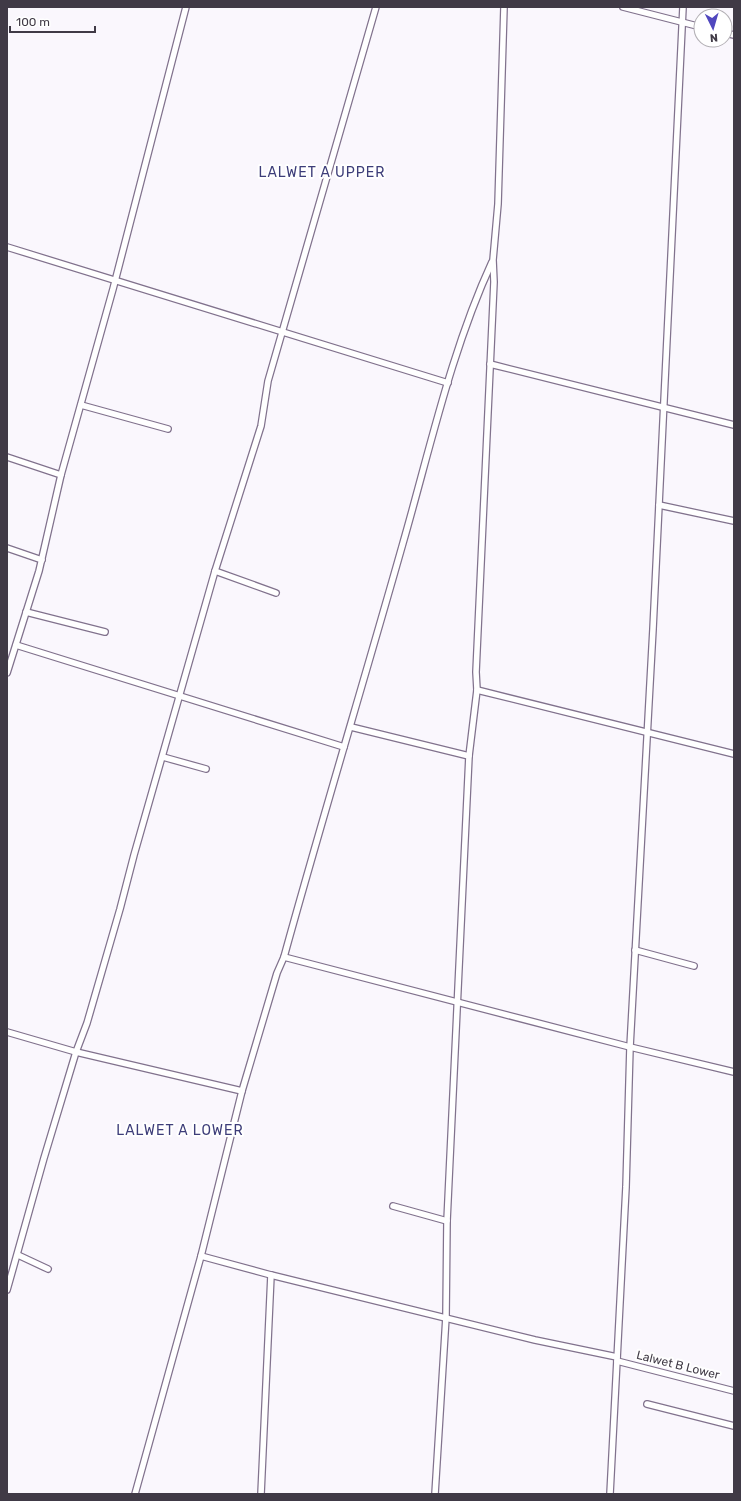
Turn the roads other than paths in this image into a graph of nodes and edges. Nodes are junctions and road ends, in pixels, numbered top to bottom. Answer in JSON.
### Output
{"nodes":[{"id":1,"x":186,"y":7,"type":"edge"},
{"id":2,"x":376,"y":7,"type":"edge"},
{"id":3,"x":504,"y":7,"type":"edge"},
{"id":4,"x":622,"y":7,"type":"edge"},
{"id":5,"x":683,"y":7,"type":"edge"},
{"id":6,"x":682,"y":22,"type":"junction"},
{"id":7,"x":693,"y":24,"type":"edge"},
{"id":8,"x":7,"y":247,"type":"edge"},
{"id":9,"x":493,"y":260,"type":"junction"},
{"id":10,"x":116,"y":281,"type":"junction"},
{"id":11,"x":282,"y":331,"type":"junction"},
{"id":12,"x":490,"y":364,"type":"junction"},
{"id":13,"x":448,"y":383,"type":"junction"},
{"id":14,"x":81,"y":405,"type":"junction"},
{"id":15,"x":663,"y":407,"type":"junction"},
{"id":16,"x":734,"y":425,"type":"edge"},
{"id":17,"x":168,"y":429,"type":"dead end"},
{"id":18,"x":7,"y":457,"type":"edge"},
{"id":19,"x":61,"y":475,"type":"junction"},
{"id":20,"x":659,"y":505,"type":"junction"},
{"id":21,"x":734,"y":521,"type":"edge"},
{"id":22,"x":7,"y":548,"type":"edge"},
{"id":23,"x":42,"y":560,"type":"junction"},
{"id":24,"x":215,"y":571,"type":"junction"},
{"id":25,"x":276,"y":592,"type":"dead end"},
{"id":26,"x":26,"y":612,"type":"junction"},
{"id":27,"x":105,"y":632,"type":"dead end"},
{"id":28,"x":16,"y":645,"type":"junction"},
{"id":29,"x":7,"y":673,"type":"edge"},
{"id":30,"x":477,"y":690,"type":"junction"},
{"id":31,"x":180,"y":695,"type":"junction"},
{"id":32,"x":351,"y":727,"type":"junction"},
{"id":33,"x":648,"y":732,"type":"junction"},
{"id":34,"x":344,"y":747,"type":"junction"},
{"id":35,"x":734,"y":754,"type":"edge"},
{"id":36,"x":469,"y":756,"type":"junction"},
{"id":37,"x":162,"y":757,"type":"junction"},
{"id":38,"x":206,"y":769,"type":"dead end"},
{"id":39,"x":635,"y":950,"type":"junction"},
{"id":40,"x":284,"y":957,"type":"junction"},
{"id":41,"x":694,"y":966,"type":"dead end"},
{"id":42,"x":457,"y":1001,"type":"junction"},
{"id":43,"x":7,"y":1032,"type":"edge"},
{"id":44,"x":630,"y":1048,"type":"junction"},
{"id":45,"x":76,"y":1052,"type":"junction"},
{"id":46,"x":734,"y":1072,"type":"edge"},
{"id":47,"x":242,"y":1091,"type":"junction"},
{"id":48,"x":393,"y":1206,"type":"dead end"},
{"id":49,"x":447,"y":1221,"type":"junction"},
{"id":50,"x":18,"y":1255,"type":"junction"},
{"id":51,"x":201,"y":1256,"type":"junction"},
{"id":52,"x":48,"y":1269,"type":"dead end"},
{"id":53,"x":271,"y":1275,"type":"junction"},
{"id":54,"x":7,"y":1290,"type":"edge"},
{"id":55,"x":446,"y":1317,"type":"junction"},
{"id":56,"x":617,"y":1359,"type":"junction"},
{"id":57,"x":734,"y":1391,"type":"edge"},
{"id":58,"x":647,"y":1404,"type":"dead end"},
{"id":59,"x":734,"y":1426,"type":"edge"},
{"id":60,"x":135,"y":1494,"type":"edge"},
{"id":61,"x":261,"y":1494,"type":"edge"},
{"id":62,"x":435,"y":1494,"type":"edge"},
{"id":63,"x":610,"y":1494,"type":"edge"}],
"edges":[{"from":1,"to":10,"type":"street"},
{"from":2,"to":11,"type":"street"},
{"from":3,"to":9,"type":"street"},
{"from":4,"to":6,"type":"street"},
{"from":5,"to":6,"type":"street"},
{"from":6,"to":7,"type":"street"},
{"from":6,"to":15,"type":"street"},
{"from":8,"to":10,"type":"street"},
{"from":9,"to":12,"type":"street"},
{"from":9,"to":13,"type":"street"},
{"from":10,"to":11,"type":"street"},
{"from":10,"to":14,"type":"street"},
{"from":11,"to":13,"type":"street"},
{"from":11,"to":24,"type":"street"},
{"from":12,"to":15,"type":"street"},
{"from":12,"to":30,"type":"street"},
{"from":13,"to":32,"type":"street"},
{"from":14,"to":17,"type":"street"},
{"from":14,"to":19,"type":"street"},
{"from":15,"to":16,"type":"street"},
{"from":15,"to":20,"type":"street"},
{"from":18,"to":19,"type":"street"},
{"from":19,"to":23,"type":"street"},
{"from":20,"to":21,"type":"street"},
{"from":20,"to":33,"type":"street"},
{"from":22,"to":23,"type":"street"},
{"from":23,"to":26,"type":"street"},
{"from":24,"to":25,"type":"street"},
{"from":24,"to":31,"type":"street"},
{"from":26,"to":27,"type":"street"},
{"from":26,"to":28,"type":"street"},
{"from":28,"to":29,"type":"street"},
{"from":28,"to":31,"type":"street"},
{"from":30,"to":33,"type":"street"},
{"from":30,"to":36,"type":"street"},
{"from":31,"to":34,"type":"street"},
{"from":31,"to":37,"type":"street"},
{"from":32,"to":34,"type":"street"},
{"from":32,"to":36,"type":"street"},
{"from":33,"to":35,"type":"street"},
{"from":33,"to":39,"type":"street"},
{"from":34,"to":40,"type":"street"},
{"from":36,"to":42,"type":"street"},
{"from":37,"to":38,"type":"street"},
{"from":37,"to":45,"type":"street"},
{"from":39,"to":41,"type":"street"},
{"from":39,"to":44,"type":"street"},
{"from":40,"to":42,"type":"street"},
{"from":40,"to":47,"type":"street"},
{"from":42,"to":44,"type":"street"},
{"from":42,"to":49,"type":"street"},
{"from":43,"to":45,"type":"street"},
{"from":44,"to":46,"type":"street"},
{"from":44,"to":56,"type":"street"},
{"from":45,"to":47,"type":"street"},
{"from":45,"to":50,"type":"street"},
{"from":47,"to":51,"type":"street"},
{"from":48,"to":49,"type":"street"},
{"from":49,"to":55,"type":"street"},
{"from":50,"to":52,"type":"street"},
{"from":50,"to":54,"type":"street"},
{"from":51,"to":53,"type":"street","name":"Lalwet B Lower"},
{"from":51,"to":60,"type":"street"},
{"from":53,"to":55,"type":"street","name":"Lalwet B Lower"},
{"from":53,"to":61,"type":"street"},
{"from":55,"to":56,"type":"street","name":"Lalwet B Lower"},
{"from":55,"to":62,"type":"street"},
{"from":56,"to":57,"type":"street","name":"Lalwet B Lower"},
{"from":56,"to":63,"type":"street"},
{"from":58,"to":59,"type":"street"}]}
